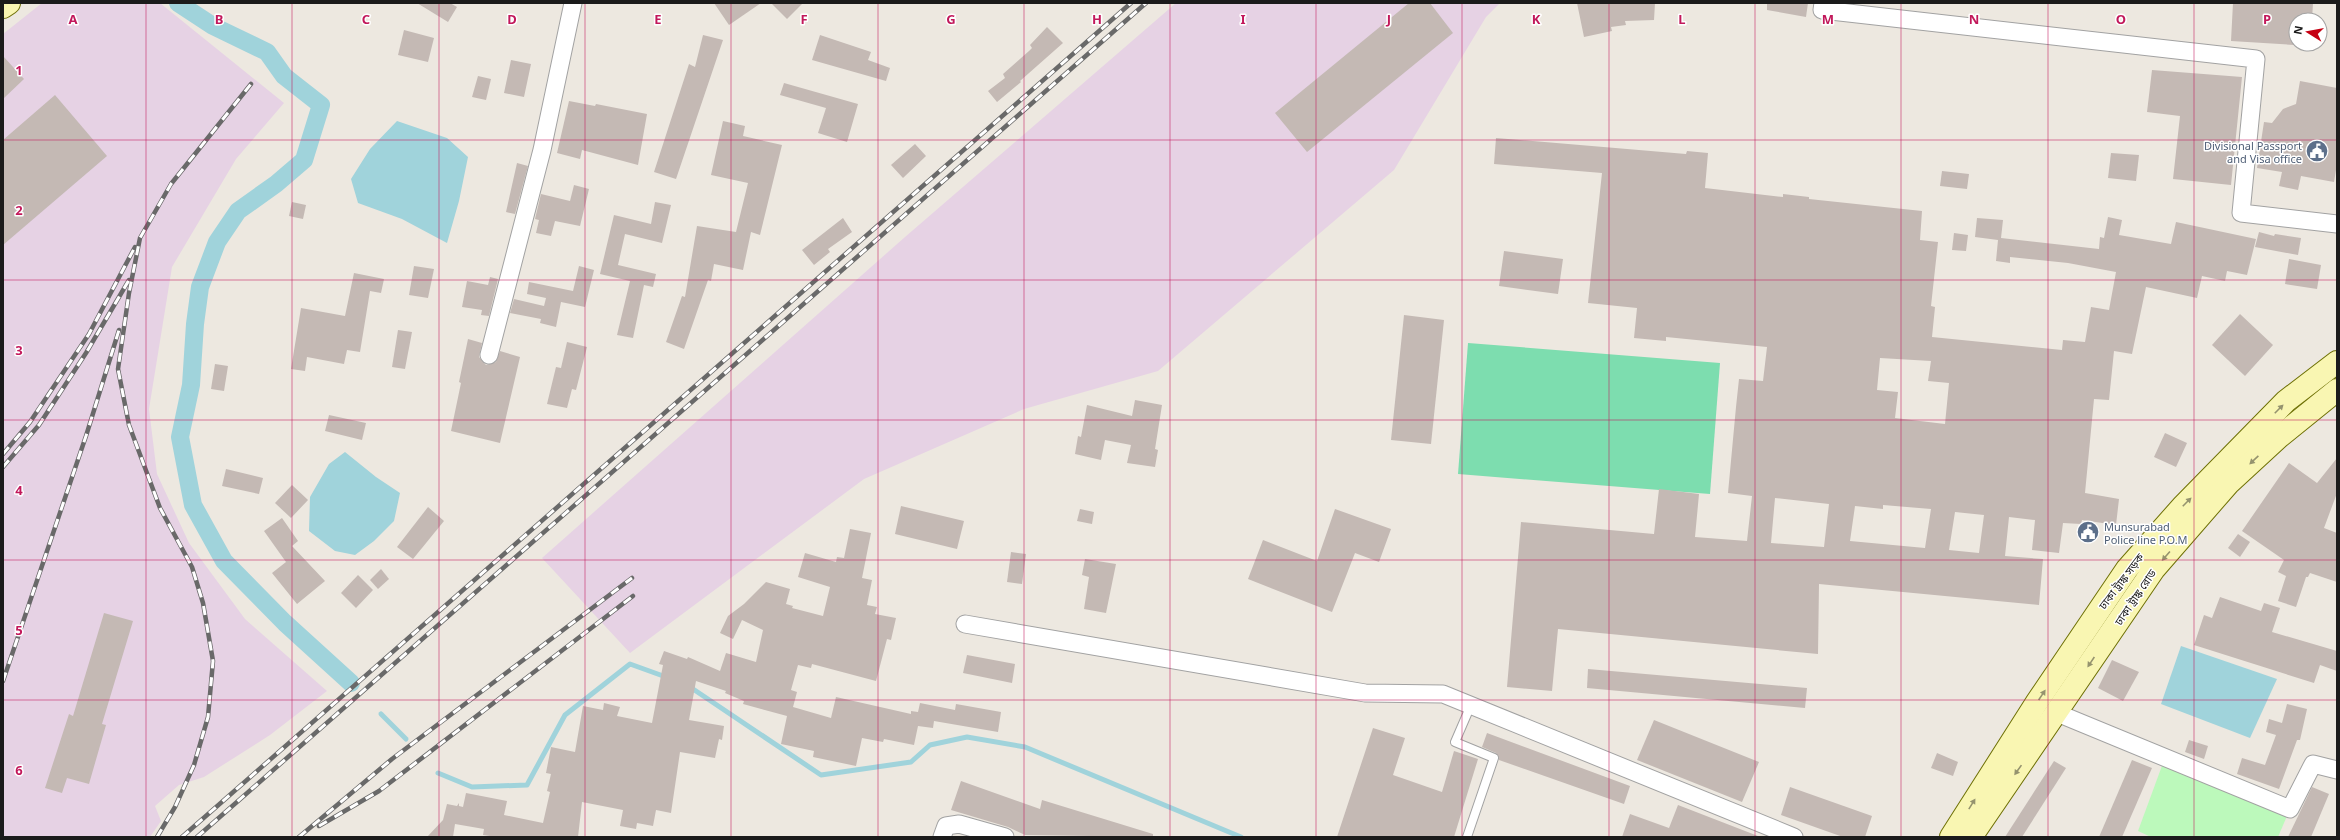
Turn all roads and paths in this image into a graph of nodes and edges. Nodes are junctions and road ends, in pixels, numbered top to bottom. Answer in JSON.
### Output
{"nodes":[{"id":1,"x":9,"y":3,"type":"edge"},
{"id":2,"x":573,"y":3,"type":"edge"},
{"id":3,"x":1823,"y":3,"type":"edge"},
{"id":4,"x":3,"y":7,"type":"edge"},
{"id":5,"x":2337,"y":224,"type":"edge"},
{"id":6,"x":489,"y":355,"type":"dead end"},
{"id":7,"x":2337,"y":362,"type":"edge"},
{"id":8,"x":2337,"y":390,"type":"edge"},
{"id":9,"x":965,"y":624,"type":"dead end"},
{"id":10,"x":1471,"y":705,"type":"junction"},
{"id":11,"x":2057,"y":713,"type":"junction"},
{"id":12,"x":2337,"y":770,"type":"edge"},
{"id":13,"x":942,"y":837,"type":"edge"},
{"id":14,"x":1005,"y":837,"type":"edge"},
{"id":15,"x":1467,"y":837,"type":"edge"},
{"id":16,"x":1794,"y":837,"type":"edge"},
{"id":17,"x":1951,"y":837,"type":"edge"},
{"id":18,"x":1971,"y":837,"type":"edge"}],
"edges":[{"from":1,"to":4,"type":"main road"},
{"from":2,"to":6,"type":"street"},
{"from":3,"to":5,"type":"street"},
{"from":17,"to":7,"type":"main road","name":"ঢাকা ট্রাঙ্ক সড়ক","one_way":true},
{"from":8,"to":11,"type":"main road","name":"ঢাকা ট্রাঙ্ক রোড","one_way":true},
{"from":9,"to":10,"type":"street"},
{"from":10,"to":15,"type":"lane"},
{"from":10,"to":16,"type":"street"},
{"from":11,"to":12,"type":"street"},
{"from":11,"to":18,"type":"main road","name":"ঢাকা ট্রাঙ্ক রোড","one_way":true},
{"from":13,"to":14,"type":"street"}]}
